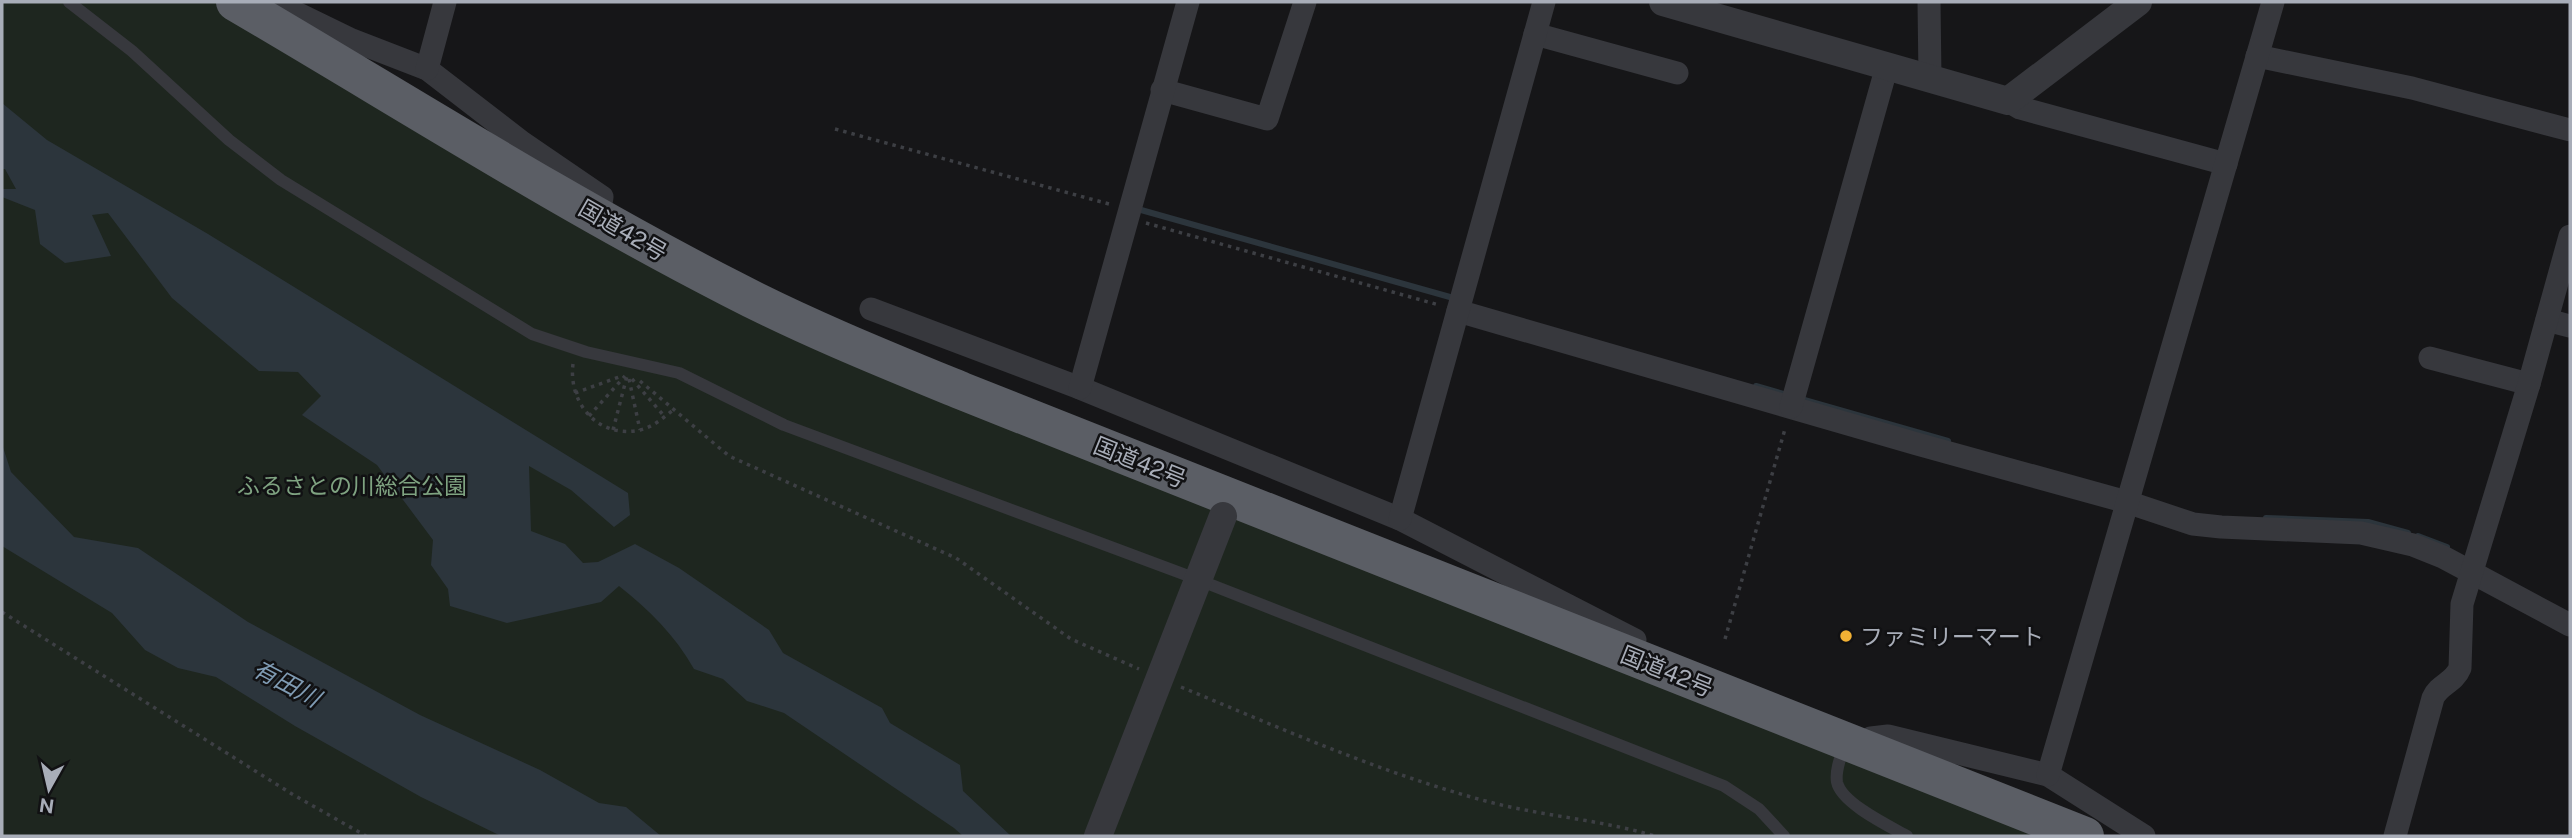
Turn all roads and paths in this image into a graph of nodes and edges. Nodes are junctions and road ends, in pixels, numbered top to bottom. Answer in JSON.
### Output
{"nodes":[{"id":1,"x":69,"y":2,"type":"edge"},
{"id":2,"x":445,"y":2,"type":"edge"},
{"id":3,"x":1188,"y":2,"type":"edge"},
{"id":4,"x":1305,"y":2,"type":"edge"},
{"id":5,"x":1544,"y":2,"type":"edge"},
{"id":6,"x":1663,"y":2,"type":"edge"},
{"id":7,"x":1930,"y":2,"type":"edge"},
{"id":8,"x":2138,"y":2,"type":"edge"},
{"id":9,"x":2273,"y":2,"type":"edge"},
{"id":10,"x":243,"y":6,"type":"edge"},
{"id":11,"x":1535,"y":34,"type":"junction"},
{"id":12,"x":2257,"y":56,"type":"junction"},
{"id":13,"x":1887,"y":66,"type":"junction"},
{"id":14,"x":426,"y":69,"type":"junction"},
{"id":15,"x":1677,"y":73,"type":"dead end"},
{"id":16,"x":1930,"y":78,"type":"junction"},
{"id":17,"x":1162,"y":90,"type":"junction"},
{"id":18,"x":2008,"y":101,"type":"junction"},
{"id":19,"x":835,"y":130,"type":"dead end"},
{"id":20,"x":2570,"y":130,"type":"edge"},
{"id":21,"x":2226,"y":164,"type":"junction"},
{"id":22,"x":1127,"y":214,"type":"junction"},
{"id":23,"x":599,"y":217,"type":"junction"},
{"id":24,"x":2570,"y":236,"type":"edge"},
{"id":25,"x":2567,"y":261,"type":"edge"},
{"id":26,"x":871,"y":309,"type":"dead end"},
{"id":27,"x":1458,"y":311,"type":"junction"},
{"id":28,"x":2547,"y":320,"type":"junction"},
{"id":29,"x":2570,"y":326,"type":"edge"},
{"id":30,"x":576,"y":349,"type":"junction"},
{"id":31,"x":2430,"y":358,"type":"dead end"},
{"id":32,"x":628,"y":373,"type":"junction"},
{"id":33,"x":2529,"y":384,"type":"junction"},
{"id":34,"x":1080,"y":388,"type":"junction"},
{"id":35,"x":575,"y":393,"type":"junction"},
{"id":36,"x":1791,"y":408,"type":"junction"},
{"id":37,"x":673,"y":410,"type":"junction"},
{"id":38,"x":589,"y":416,"type":"junction"},
{"id":39,"x":664,"y":417,"type":"junction"},
{"id":40,"x":614,"y":430,"type":"junction"},
{"id":41,"x":640,"y":430,"type":"junction"},
{"id":42,"x":2127,"y":502,"type":"junction"},
{"id":43,"x":1227,"y":507,"type":"junction"},
{"id":44,"x":1400,"y":519,"type":"junction"},
{"id":45,"x":2473,"y":573,"type":"junction"},
{"id":46,"x":2,"y":612,"type":"edge"},
{"id":47,"x":2570,"y":625,"type":"edge"},
{"id":48,"x":1725,"y":639,"type":"dead end"},
{"id":49,"x":1641,"y":661,"type":"junction"},
{"id":50,"x":1142,"y":670,"type":"dead end"},
{"id":51,"x":1181,"y":687,"type":"dead end"},
{"id":52,"x":1855,"y":746,"type":"junction"},
{"id":53,"x":2048,"y":775,"type":"junction"},
{"id":54,"x":366,"y":836,"type":"edge"},
{"id":55,"x":1098,"y":836,"type":"edge"},
{"id":56,"x":1655,"y":836,"type":"edge"},
{"id":57,"x":1784,"y":836,"type":"edge"},
{"id":58,"x":1906,"y":836,"type":"edge"},
{"id":59,"x":2085,"y":836,"type":"edge"},
{"id":60,"x":2144,"y":836,"type":"edge"},
{"id":61,"x":2395,"y":836,"type":"edge"}],
"edges":[{"from":1,"to":30,"type":"lane"},
{"from":2,"to":14,"type":"street"},
{"from":3,"to":17,"type":"street"},
{"from":4,"to":17,"type":"street"},
{"from":5,"to":11,"type":"street"},
{"from":6,"to":13,"type":"street"},
{"from":7,"to":16,"type":"street"},
{"from":8,"to":18,"type":"street"},
{"from":9,"to":12,"type":"street"},
{"from":10,"to":14,"type":"street"},
{"from":10,"to":23,"type":"highway","name":"国道42号"},
{"from":11,"to":15,"type":"street"},
{"from":11,"to":27,"type":"street"},
{"from":12,"to":20,"type":"street"},
{"from":12,"to":21,"type":"street"},
{"from":13,"to":16,"type":"street"},
{"from":13,"to":36,"type":"street"},
{"from":14,"to":23,"type":"street"},
{"from":16,"to":18,"type":"street"},
{"from":17,"to":22,"type":"street"},
{"from":18,"to":21,"type":"street"},
{"from":19,"to":22,"type":"path"},
{"from":21,"to":42,"type":"street"},
{"from":22,"to":27,"type":"path"},
{"from":22,"to":34,"type":"street"},
{"from":23,"to":43,"type":"highway","name":"国道42号"},
{"from":24,"to":25,"type":"street"},
{"from":25,"to":28,"type":"street"},
{"from":26,"to":34,"type":"street"},
{"from":27,"to":36,"type":"street"},
{"from":27,"to":44,"type":"street"},
{"from":28,"to":29,"type":"street"},
{"from":28,"to":33,"type":"street"},
{"from":30,"to":35,"type":"path"},
{"from":30,"to":57,"type":"lane"},
{"from":31,"to":33,"type":"street"},
{"from":32,"to":35,"type":"path"},
{"from":32,"to":37,"type":"path"},
{"from":32,"to":38,"type":"path"},
{"from":32,"to":39,"type":"path"},
{"from":32,"to":40,"type":"path"},
{"from":32,"to":41,"type":"path"},
{"from":33,"to":45,"type":"street"},
{"from":34,"to":44,"type":"street"},
{"from":35,"to":38,"type":"path"},
{"from":36,"to":42,"type":"street"},
{"from":36,"to":48,"type":"path"},
{"from":37,"to":39,"type":"path"},
{"from":37,"to":50,"type":"path"},
{"from":38,"to":40,"type":"path"},
{"from":39,"to":41,"type":"path"},
{"from":40,"to":41,"type":"path"},
{"from":42,"to":45,"type":"street"},
{"from":42,"to":53,"type":"street"},
{"from":43,"to":49,"type":"highway","name":"国道42号"},
{"from":43,"to":55,"type":"street","bridge":true},
{"from":44,"to":49,"type":"street"},
{"from":45,"to":47,"type":"street"},
{"from":45,"to":61,"type":"street"},
{"from":46,"to":54,"type":"path"},
{"from":49,"to":52,"type":"highway","name":"国道42号"},
{"from":51,"to":56,"type":"path"},
{"from":52,"to":53,"type":"street"},
{"from":52,"to":58,"type":"lane"},
{"from":52,"to":59,"type":"highway","name":"国道42号"},
{"from":53,"to":60,"type":"street"}]}
